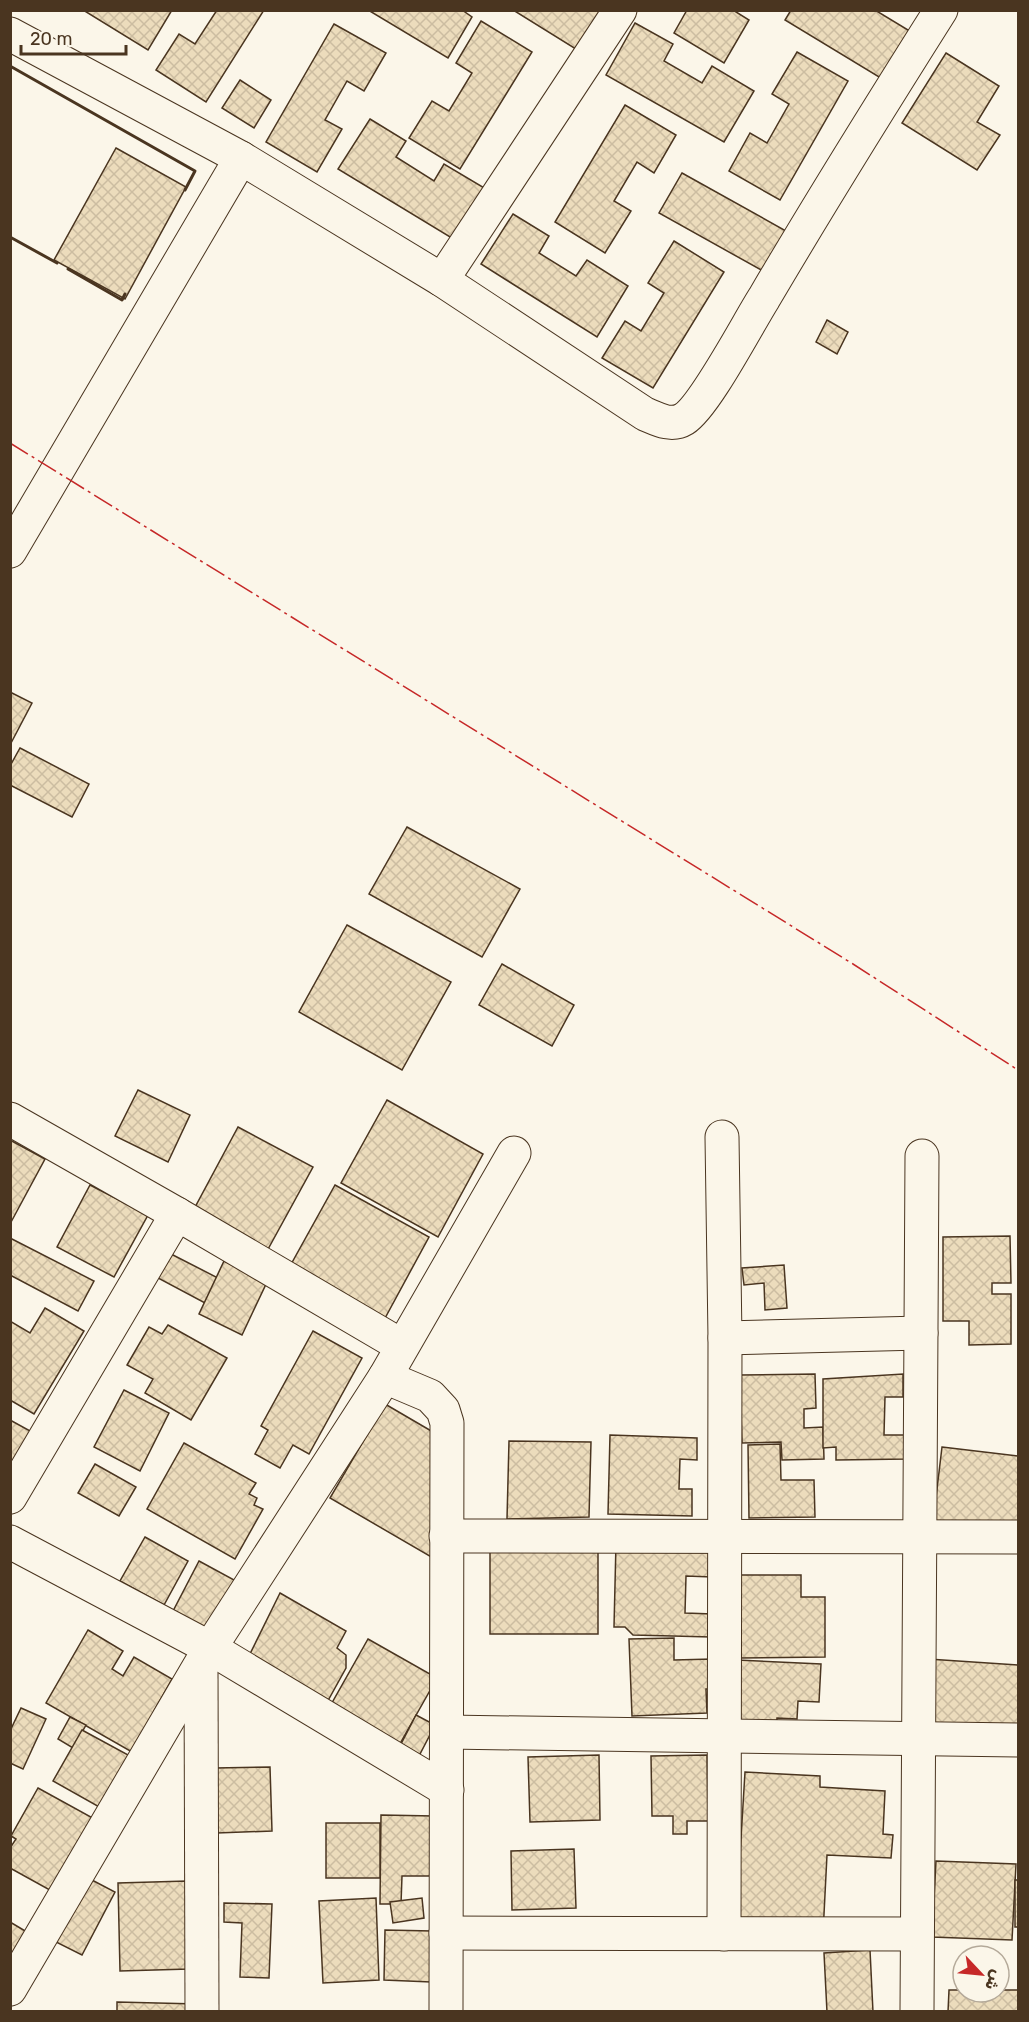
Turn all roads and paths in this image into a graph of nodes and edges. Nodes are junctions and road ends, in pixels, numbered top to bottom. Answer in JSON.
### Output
{"nodes":[{"id":1,"x":620,"y":10,"type":"edge"},
{"id":2,"x":932,"y":14,"type":"edge"},
{"id":3,"x":10,"y":34,"type":"edge"},
{"id":4,"x":241,"y":158,"type":"junction"},
{"id":5,"x":442,"y":280,"type":"junction"},
{"id":6,"x":10,"y":551,"type":"edge"},
{"id":7,"x":10,"y":1119,"type":"edge"},
{"id":8,"x":722,"y":1137,"type":"dead end"},
{"id":9,"x":514,"y":1153,"type":"dead end"},
{"id":10,"x":922,"y":1156,"type":"dead end"},
{"id":11,"x":177,"y":1214,"type":"junction"},
{"id":12,"x":921,"y":1333,"type":"junction"},
{"id":13,"x":725,"y":1338,"type":"junction"},
{"id":14,"x":402,"y":1346,"type":"junction"},
{"id":15,"x":385,"y":1377,"type":"junction"},
{"id":16,"x":10,"y":1497,"type":"edge"},
{"id":17,"x":447,"y":1536,"type":"junction"},
{"id":18,"x":724,"y":1537,"type":"junction"},
{"id":19,"x":920,"y":1537,"type":"junction"},
{"id":20,"x":1018,"y":1537,"type":"edge"},
{"id":21,"x":10,"y":1542,"type":"edge"},
{"id":22,"x":206,"y":1656,"type":"junction"},
{"id":23,"x":447,"y":1732,"type":"junction"},
{"id":24,"x":724,"y":1736,"type":"junction"},
{"id":25,"x":918,"y":1739,"type":"junction"},
{"id":26,"x":1018,"y":1740,"type":"edge"},
{"id":27,"x":447,"y":1790,"type":"junction"},
{"id":28,"x":446,"y":1933,"type":"junction"},
{"id":29,"x":724,"y":1934,"type":"junction"},
{"id":30,"x":917,"y":1934,"type":"junction"},
{"id":31,"x":10,"y":1989,"type":"edge"},
{"id":32,"x":202,"y":2012,"type":"edge"},
{"id":33,"x":446,"y":2012,"type":"edge"},
{"id":34,"x":917,"y":2012,"type":"edge"}],
"edges":[{"from":1,"to":5,"type":"street"},
{"from":2,"to":5,"type":"street"},
{"from":3,"to":4,"type":"street"},
{"from":4,"to":5,"type":"street"},
{"from":4,"to":6,"type":"street"},
{"from":7,"to":11,"type":"street"},
{"from":8,"to":13,"type":"street"},
{"from":9,"to":14,"type":"street"},
{"from":10,"to":12,"type":"street"},
{"from":11,"to":14,"type":"street"},
{"from":11,"to":16,"type":"street"},
{"from":12,"to":13,"type":"street"},
{"from":12,"to":19,"type":"street"},
{"from":13,"to":18,"type":"street"},
{"from":14,"to":15,"type":"street"},
{"from":15,"to":17,"type":"street"},
{"from":15,"to":22,"type":"street"},
{"from":17,"to":18,"type":"street"},
{"from":17,"to":23,"type":"street"},
{"from":18,"to":19,"type":"street"},
{"from":18,"to":24,"type":"street"},
{"from":19,"to":20,"type":"street"},
{"from":19,"to":25,"type":"street"},
{"from":21,"to":22,"type":"street"},
{"from":22,"to":27,"type":"street"},
{"from":22,"to":31,"type":"street"},
{"from":22,"to":32,"type":"street"},
{"from":23,"to":24,"type":"street"},
{"from":23,"to":27,"type":"street"},
{"from":24,"to":25,"type":"street"},
{"from":24,"to":29,"type":"street"},
{"from":25,"to":26,"type":"street"},
{"from":25,"to":30,"type":"street"},
{"from":27,"to":28,"type":"street"},
{"from":28,"to":29,"type":"street"},
{"from":28,"to":33,"type":"street"},
{"from":29,"to":30,"type":"street"},
{"from":30,"to":34,"type":"street"}]}
